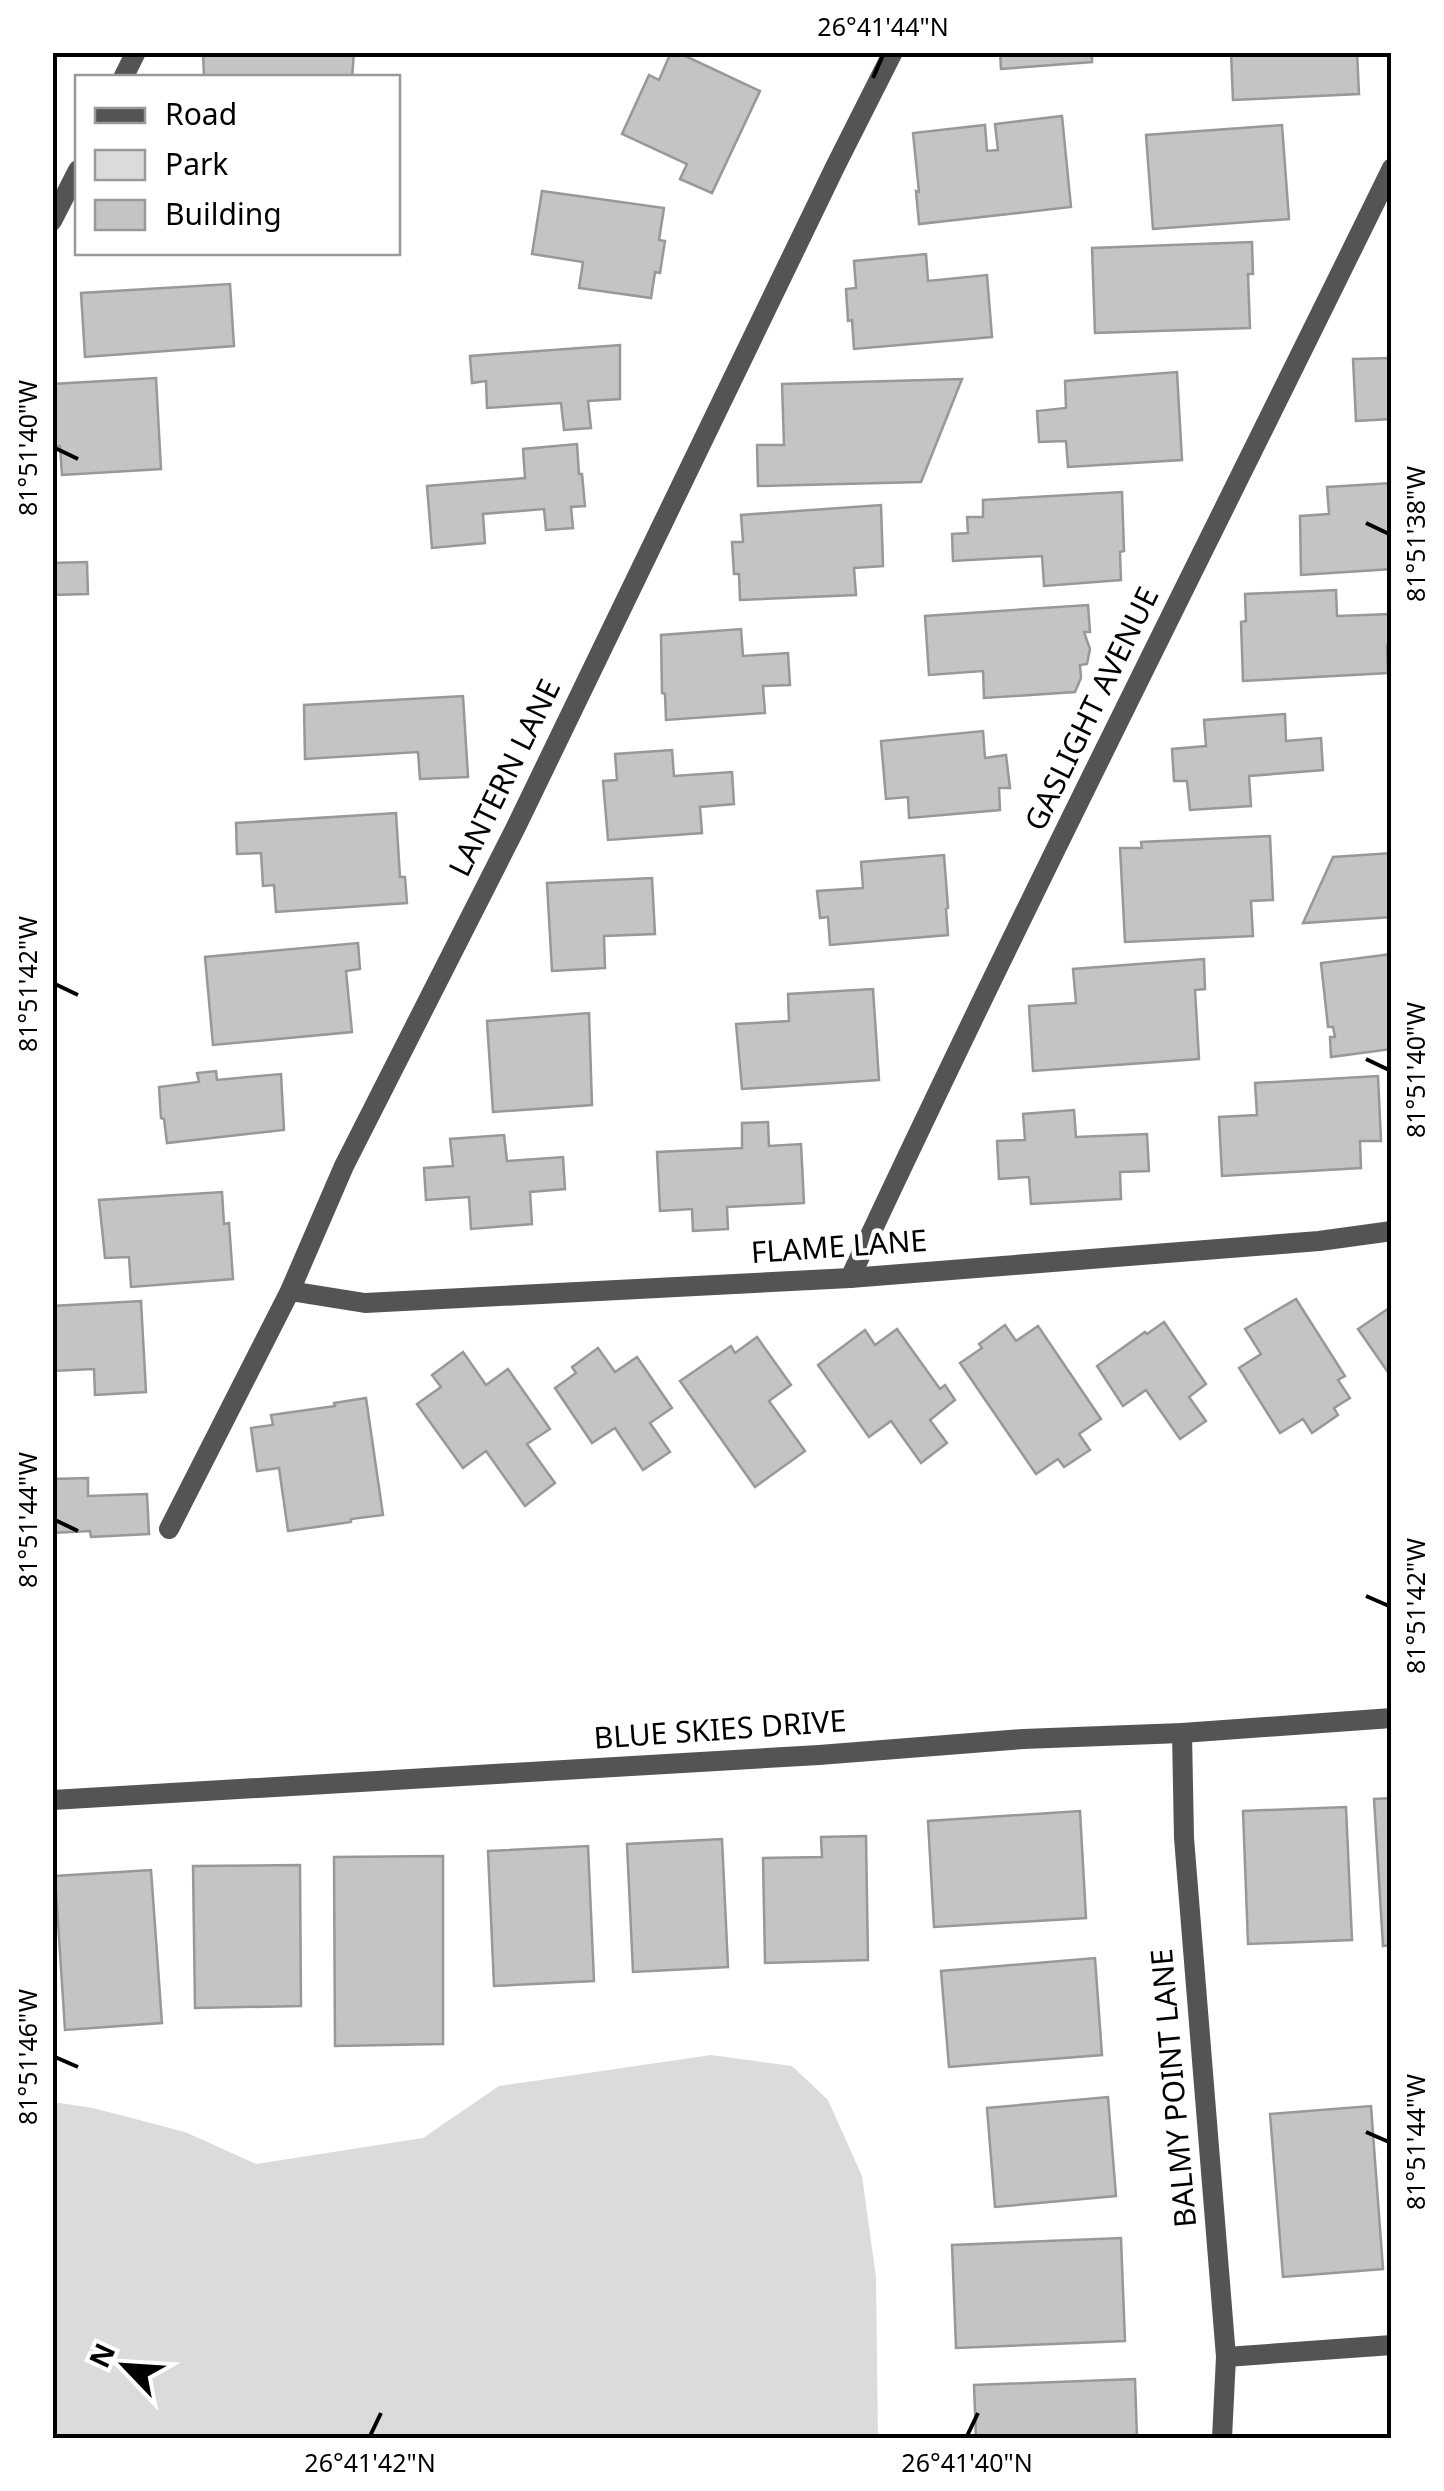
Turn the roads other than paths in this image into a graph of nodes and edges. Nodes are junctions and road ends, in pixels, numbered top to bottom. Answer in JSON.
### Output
{"nodes":[{"id":1,"x":136,"y":52,"type":"edge"},
{"id":2,"x":893,"y":52,"type":"edge"},
{"id":3,"x":124,"y":75,"type":"edge"},
{"id":4,"x":1392,"y":168,"type":"edge"},
{"id":5,"x":75,"y":176,"type":"edge"},
{"id":6,"x":52,"y":221,"type":"edge"},
{"id":7,"x":1392,"y":1232,"type":"edge"},
{"id":8,"x":850,"y":1278,"type":"junction"},
{"id":9,"x":290,"y":1291,"type":"junction"},
{"id":10,"x":169,"y":1529,"type":"dead end"},
{"id":11,"x":1392,"y":1718,"type":"edge"},
{"id":12,"x":1182,"y":1733,"type":"junction"},
{"id":13,"x":52,"y":1800,"type":"edge"},
{"id":14,"x":1392,"y":2346,"type":"edge"},
{"id":15,"x":1226,"y":2357,"type":"junction"},
{"id":16,"x":1222,"y":2438,"type":"edge"}],
"edges":[{"from":1,"to":3,"type":"street"},
{"from":2,"to":9,"type":"street","name":"LANTERN LANE"},
{"from":4,"to":8,"type":"street","name":"GASLIGHT AVENUE"},
{"from":5,"to":6,"type":"street"},
{"from":7,"to":8,"type":"street","name":"FLAME LANE"},
{"from":8,"to":9,"type":"street","name":"FLAME LANE"},
{"from":9,"to":10,"type":"street","name":"LANTERN LANE"},
{"from":11,"to":12,"type":"street","name":"BLUE SKIES DRIVE"},
{"from":12,"to":13,"type":"street","name":"BLUE SKIES DRIVE"},
{"from":12,"to":15,"type":"street","name":"BALMY POINT LANE"},
{"from":14,"to":15,"type":"street"},
{"from":15,"to":16,"type":"street","name":"BALMY POINT LANE"}]}
